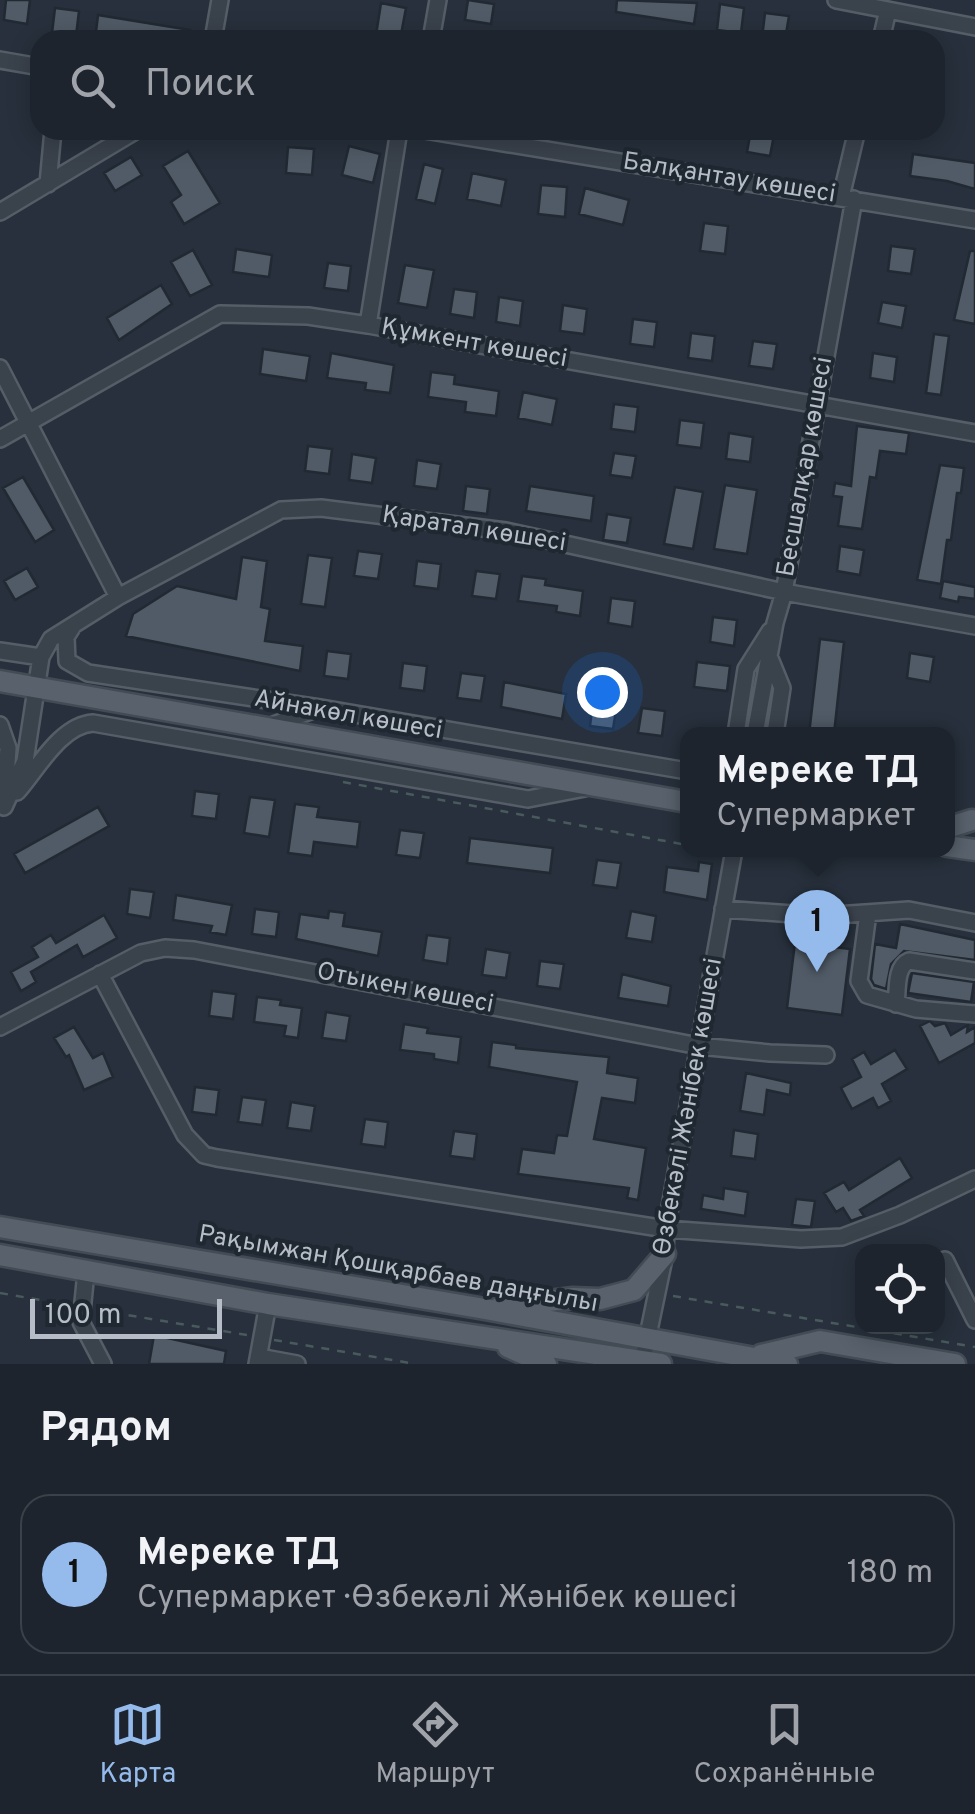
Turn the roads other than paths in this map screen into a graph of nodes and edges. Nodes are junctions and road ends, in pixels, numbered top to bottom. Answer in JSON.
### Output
{"nodes":[{"id":1,"x":220,"y":0,"type":"edge"},
{"id":2,"x":438,"y":0,"type":"edge"},
{"id":3,"x":836,"y":0,"type":"edge"},
{"id":4,"x":888,"y":10,"type":"junction"},
{"id":5,"x":975,"y":27,"type":"edge"},
{"id":6,"x":215,"y":30,"type":"edge"},
{"id":7,"x":433,"y":30,"type":"edge"},
{"id":8,"x":883,"y":30,"type":"edge"},
{"id":9,"x":0,"y":60,"type":"edge"},
{"id":10,"x":30,"y":65,"type":"edge"},
{"id":11,"x":52,"y":140,"type":"edge"},
{"id":12,"x":121,"y":140,"type":"edge"},
{"id":13,"x":397,"y":140,"type":"edge"},
{"id":14,"x":486,"y":140,"type":"edge"},
{"id":15,"x":856,"y":140,"type":"edge"},
{"id":16,"x":48,"y":184,"type":"junction"},
{"id":17,"x":848,"y":198,"type":"junction"},
{"id":18,"x":0,"y":212,"type":"edge"},
{"id":19,"x":975,"y":220,"type":"edge"},
{"id":20,"x":368,"y":324,"type":"junction"},
{"id":21,"x":0,"y":368,"type":"edge"},
{"id":22,"x":816,"y":405,"type":"junction"},
{"id":23,"x":29,"y":423,"type":"junction"},
{"id":24,"x":975,"y":433,"type":"edge"},
{"id":25,"x":0,"y":438,"type":"edge"},
{"id":26,"x":784,"y":592,"type":"junction"},
{"id":27,"x":118,"y":597,"type":"junction"},
{"id":28,"x":775,"y":624,"type":"junction"},
{"id":29,"x":73,"y":626,"type":"junction"},
{"id":30,"x":975,"y":626,"type":"edge"},
{"id":31,"x":0,"y":651,"type":"edge"},
{"id":32,"x":769,"y":656,"type":"junction"},
{"id":33,"x":40,"y":657,"type":"junction"},
{"id":34,"x":0,"y":681,"type":"edge"},
{"id":35,"x":37,"y":687,"type":"junction"},
{"id":36,"x":320,"y":708,"type":"junction"},
{"id":37,"x":217,"y":719,"type":"junction"},
{"id":38,"x":0,"y":725,"type":"edge"},
{"id":39,"x":737,"y":727,"type":"edge"},
{"id":40,"x":756,"y":727,"type":"edge"},
{"id":41,"x":776,"y":727,"type":"edge"},
{"id":42,"x":267,"y":728,"type":"junction"},
{"id":43,"x":174,"y":736,"type":"junction"},
{"id":44,"x":680,"y":770,"type":"edge"},
{"id":45,"x":599,"y":785,"type":"junction"},
{"id":46,"x":680,"y":801,"type":"edge"},
{"id":47,"x":2,"y":808,"type":"edge"},
{"id":48,"x":955,"y":845,"type":"edge"},
{"id":49,"x":733,"y":857,"type":"edge"},
{"id":50,"x":975,"y":863,"type":"edge"},
{"id":51,"x":723,"y":908,"type":"junction"},
{"id":52,"x":868,"y":913,"type":"junction"},
{"id":53,"x":975,"y":923,"type":"edge"},
{"id":54,"x":975,"y":972,"type":"edge"},
{"id":55,"x":100,"y":974,"type":"junction"},
{"id":56,"x":896,"y":1004,"type":"junction"},
{"id":57,"x":975,"y":1014,"type":"edge"},
{"id":58,"x":0,"y":1027,"type":"edge"},
{"id":59,"x":700,"y":1046,"type":"junction"},
{"id":60,"x":826,"y":1055,"type":"dead end"},
{"id":61,"x":975,"y":1179,"type":"edge"},
{"id":62,"x":0,"y":1227,"type":"edge"},
{"id":63,"x":666,"y":1229,"type":"junction"},
{"id":64,"x":664,"y":1254,"type":"junction"},
{"id":65,"x":0,"y":1255,"type":"edge"},
{"id":66,"x":945,"y":1260,"type":"dead end"},
{"id":67,"x":86,"y":1272,"type":"junction"},
{"id":68,"x":268,"y":1304,"type":"junction"},
{"id":69,"x":485,"y":1309,"type":"junction"},
{"id":70,"x":975,"y":1320,"type":"edge"},
{"id":71,"x":484,"y":1336,"type":"junction"},
{"id":72,"x":648,"y":1357,"type":"edge"},
{"id":73,"x":749,"y":1358,"type":"junction"},
{"id":74,"x":258,"y":1361,"type":"edge"},
{"id":75,"x":102,"y":1364,"type":"edge"},
{"id":76,"x":298,"y":1364,"type":"edge"},
{"id":77,"x":546,"y":1364,"type":"edge"},
{"id":78,"x":787,"y":1364,"type":"edge"},
{"id":79,"x":955,"y":1364,"type":"edge"}],
"edges":[{"from":1,"to":6,"type":"street"},
{"from":2,"to":7,"type":"street"},
{"from":3,"to":4,"type":"street"},
{"from":4,"to":5,"type":"street"},
{"from":4,"to":8,"type":"street"},
{"from":9,"to":10,"type":"street"},
{"from":11,"to":16,"type":"street"},
{"from":12,"to":16,"type":"street"},
{"from":13,"to":20,"type":"street"},
{"from":14,"to":17,"type":"street","name":"Балқантау көшесі"},
{"from":15,"to":17,"type":"street","name":"Бесшалқар көшесі"},
{"from":16,"to":18,"type":"street"},
{"from":17,"to":19,"type":"street","name":"Балқантау көшесі"},
{"from":17,"to":22,"type":"street","name":"Бесшалқар көшесі"},
{"from":20,"to":22,"type":"street","name":"Құмкент көшесі"},
{"from":20,"to":23,"type":"street","name":"Құмкент көшесі"},
{"from":21,"to":23,"type":"street"},
{"from":22,"to":24,"type":"street","name":"Құмкент көшесі"},
{"from":22,"to":26,"type":"street","name":"Бесшалқар көшесі"},
{"from":23,"to":25,"type":"street","name":"Құмкент көшесі"},
{"from":23,"to":27,"type":"street"},
{"from":26,"to":27,"type":"street","name":"Қаратал көшесі"},
{"from":26,"to":28,"type":"street","name":"Бесшалқар көшесі"},
{"from":26,"to":30,"type":"street","name":"Қаратал көшесі"},
{"from":27,"to":29,"type":"street","name":"Қаратал көшесі"},
{"from":28,"to":32,"type":"street","name":"Бесшалқар көшесі"},
{"from":28,"to":39,"type":"street"},
{"from":29,"to":33,"type":"street","name":"Қаратал көшесі"},
{"from":29,"to":36,"type":"street"},
{"from":31,"to":33,"type":"street"},
{"from":32,"to":40,"type":"street","name":"Бесшалқар көшесі"},
{"from":32,"to":41,"type":"street"},
{"from":33,"to":35,"type":"street"},
{"from":34,"to":35,"type":"main road","name":"Айнакөл көшесі"},
{"from":35,"to":37,"type":"main road","name":"Айнакөл көшесі"},
{"from":35,"to":47,"type":"street"},
{"from":36,"to":42,"type":"street"},
{"from":36,"to":44,"type":"street"},
{"from":37,"to":42,"type":"main road","name":"Айнакөл көшесі"},
{"from":37,"to":43,"type":"street"},
{"from":38,"to":47,"type":"street"},
{"from":42,"to":45,"type":"main road","name":"Айнакөл көшесі"},
{"from":43,"to":45,"type":"street"},
{"from":43,"to":47,"type":"street"},
{"from":45,"to":46,"type":"main road","name":"Айнакөл көшесі"},
{"from":48,"to":50,"type":"street"},
{"from":49,"to":51,"type":"street","name":"Өзбекәлі Жәнібек көшесі"},
{"from":51,"to":52,"type":"street"},
{"from":51,"to":59,"type":"street","name":"Өзбекәлі Жәнібек көшесі"},
{"from":52,"to":53,"type":"street"},
{"from":52,"to":56,"type":"street"},
{"from":54,"to":56,"type":"street"},
{"from":55,"to":58,"type":"street","name":"Отыкен көшесі"},
{"from":55,"to":59,"type":"street","name":"Отыкен көшесі"},
{"from":55,"to":63,"type":"street"},
{"from":56,"to":57,"type":"street"},
{"from":59,"to":60,"type":"street","name":"Отыкен көшесі"},
{"from":59,"to":63,"type":"street","name":"Өзбекәлі Жәнібек көшесі"},
{"from":61,"to":63,"type":"street"},
{"from":62,"to":69,"type":"main road","name":"Рақымжан Қошқарбаев даңғылы"},
{"from":63,"to":64,"type":"street","name":"Өзбекәлі Жәнібек көшесі"},
{"from":64,"to":69,"type":"main road"},
{"from":64,"to":72,"type":"street","name":"Өзбекәлі Жәнібек көшесі"},
{"from":65,"to":67,"type":"main road","name":"Рақымжан Қошқарбаев даңғылы"},
{"from":66,"to":70,"type":"street"},
{"from":67,"to":68,"type":"main road","name":"Рақымжан Қошқарбаев даңғылы"},
{"from":67,"to":75,"type":"street"},
{"from":68,"to":71,"type":"main road","name":"Рақымжан Қошқарбаев даңғылы"},
{"from":68,"to":74,"type":"street"},
{"from":69,"to":72,"type":"main road","name":"Рақымжан Қошқарбаев даңғылы"},
{"from":71,"to":72,"type":"main road","name":"Рақымжан Қошқарбаев даңғылы"},
{"from":71,"to":77,"type":"main road"},
{"from":72,"to":73,"type":"main road","name":"Рақымжан Қошқарбаев даңғылы"},
{"from":73,"to":78,"type":"main road","name":"Рақымжан Қошқарбаев даңғылы"},
{"from":73,"to":79,"type":"main road"},
{"from":74,"to":76,"type":"street"}]}
